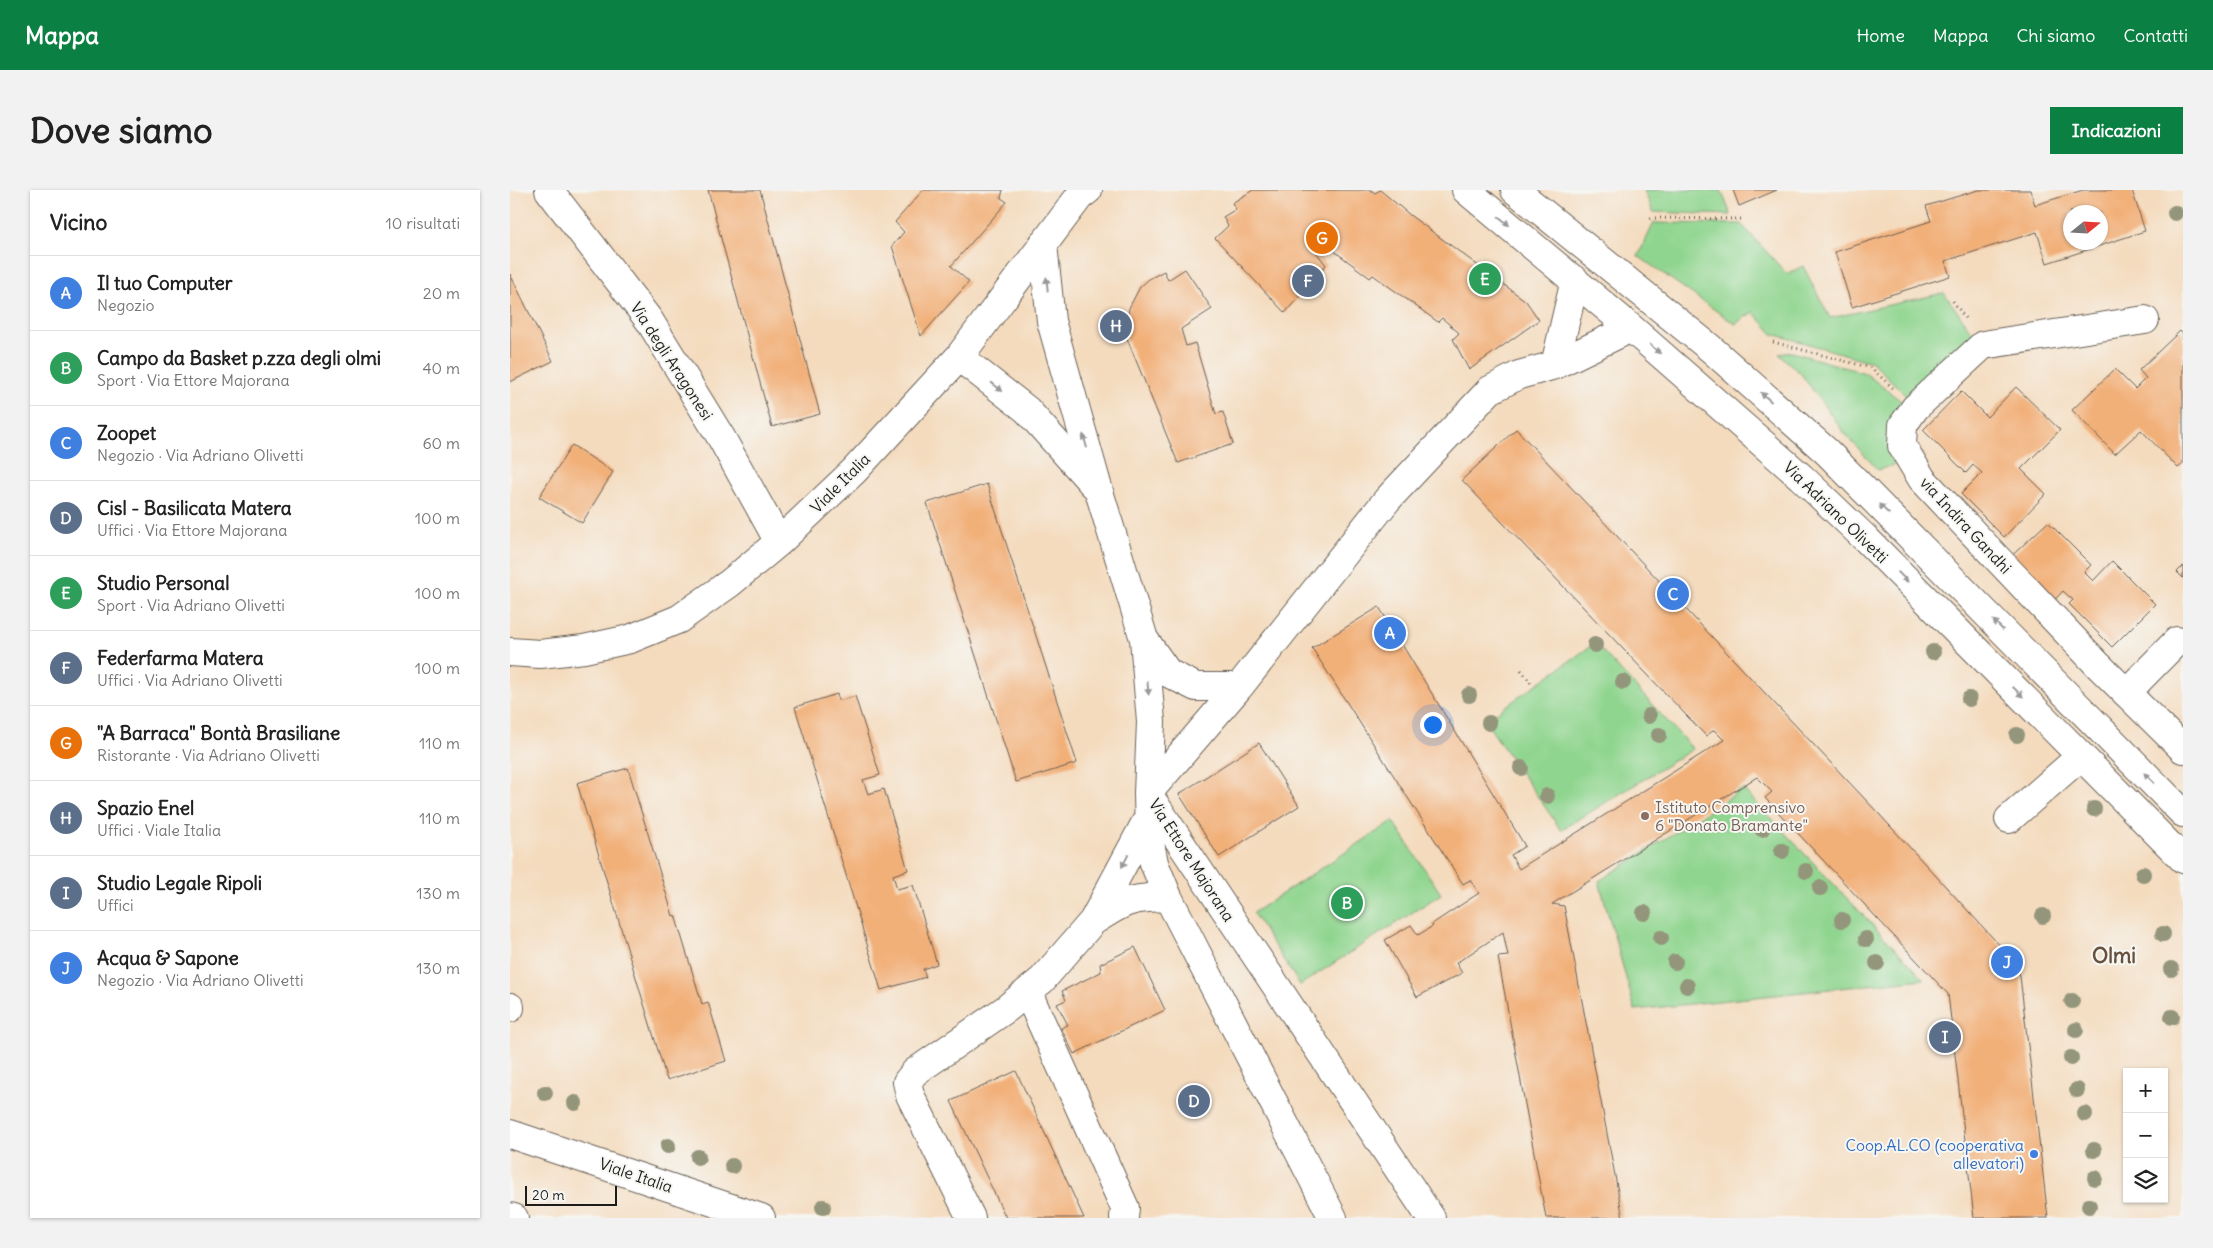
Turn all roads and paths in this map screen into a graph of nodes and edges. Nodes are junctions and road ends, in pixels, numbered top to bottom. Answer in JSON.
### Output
{"nodes":[{"id":1,"x":549,"y":190,"type":"edge"},
{"id":2,"x":1088,"y":190,"type":"edge"},
{"id":3,"x":1466,"y":190,"type":"edge"},
{"id":4,"x":1515,"y":190,"type":"edge"},
{"id":5,"x":1650,"y":218,"type":"dead end"},
{"id":6,"x":1742,"y":219,"type":"dead end"},
{"id":7,"x":1043,"y":244,"type":"junction"},
{"id":8,"x":1575,"y":280,"type":"junction"},
{"id":9,"x":2146,"y":320,"type":"dead end"},
{"id":10,"x":1631,"y":328,"type":"junction"},
{"id":11,"x":1773,"y":342,"type":"dead end"},
{"id":12,"x":959,"y":357,"type":"junction"},
{"id":13,"x":1556,"y":365,"type":"junction"},
{"id":14,"x":1915,"y":408,"type":"junction"},
{"id":15,"x":1098,"y":488,"type":"junction"},
{"id":16,"x":779,"y":542,"type":"junction"},
{"id":17,"x":1144,"y":639,"type":"junction"},
{"id":18,"x":2177,"y":641,"type":"dead end"},
{"id":19,"x":510,"y":652,"type":"edge"},
{"id":20,"x":1521,"y":670,"type":"dead end"},
{"id":21,"x":1533,"y":686,"type":"dead end"},
{"id":22,"x":1240,"y":687,"type":"junction"},
{"id":23,"x":2126,"y":693,"type":"junction"},
{"id":24,"x":2183,"y":749,"type":"edge"},
{"id":25,"x":2081,"y":756,"type":"junction"},
{"id":26,"x":1148,"y":805,"type":"junction"},
{"id":27,"x":2183,"y":813,"type":"edge"},
{"id":28,"x":2008,"y":819,"type":"dead end"},
{"id":29,"x":2183,"y":859,"type":"edge"},
{"id":30,"x":1168,"y":897,"type":"junction"},
{"id":31,"x":1093,"y":921,"type":"junction"},
{"id":32,"x":1028,"y":993,"type":"junction"},
{"id":33,"x":510,"y":1134,"type":"edge"},
{"id":34,"x":510,"y":1217,"type":"edge"},
{"id":35,"x":514,"y":1218,"type":"edge"},
{"id":36,"x":761,"y":1218,"type":"edge"},
{"id":37,"x":971,"y":1218,"type":"edge"},
{"id":38,"x":1124,"y":1218,"type":"edge"},
{"id":39,"x":1333,"y":1218,"type":"edge"},
{"id":40,"x":1431,"y":1218,"type":"edge"}],
"edges":[{"from":1,"to":16,"type":"street","name":"Via degli Aragonesi"},
{"from":2,"to":7,"type":"street","name":"Viale Italia"},
{"from":3,"to":8,"type":"street","name":"Via Adriano Olivetti","one_way":true},
{"from":27,"to":4,"type":"street","one_way":true},
{"from":5,"to":6,"type":"path"},
{"from":7,"to":12,"type":"street","name":"Viale Italia"},
{"from":15,"to":7,"type":"street","one_way":true},
{"from":8,"to":10,"type":"street","name":"Via Adriano Olivetti"},
{"from":8,"to":13,"type":"street"},
{"from":9,"to":14,"type":"street","name":"via Indira Gandhi"},
{"from":10,"to":13,"type":"street"},
{"from":10,"to":25,"type":"street","name":"Via Adriano Olivetti","one_way":true},
{"from":11,"to":14,"type":"path"},
{"from":12,"to":15,"type":"street","one_way":true},
{"from":12,"to":16,"type":"street","name":"Viale Italia"},
{"from":13,"to":22,"type":"street"},
{"from":14,"to":23,"type":"street","name":"via Indira Gandhi"},
{"from":15,"to":17,"type":"street"},
{"from":16,"to":19,"type":"street","name":"Viale Italia"},
{"from":17,"to":22,"type":"street"},
{"from":17,"to":26,"type":"street","one_way":true},
{"from":18,"to":23,"type":"street"},
{"from":20,"to":21,"type":"path"},
{"from":22,"to":26,"type":"street"},
{"from":23,"to":24,"type":"street","name":"via Indira Gandhi"},
{"from":25,"to":28,"type":"street"},
{"from":25,"to":29,"type":"street","name":"Via Adriano Olivetti"},
{"from":26,"to":30,"type":"street","name":"Via Ettore Majorana"},
{"from":26,"to":31,"type":"street","one_way":true},
{"from":26,"to":40,"type":"street","name":"Via Ettore Majorana"},
{"from":30,"to":31,"type":"street"},
{"from":30,"to":39,"type":"street","name":"Via Ettore Majorana"},
{"from":31,"to":32,"type":"street"},
{"from":32,"to":37,"type":"street"},
{"from":32,"to":38,"type":"street"},
{"from":33,"to":36,"type":"street","name":"Viale Italia"},
{"from":34,"to":35,"type":"street"}]}
